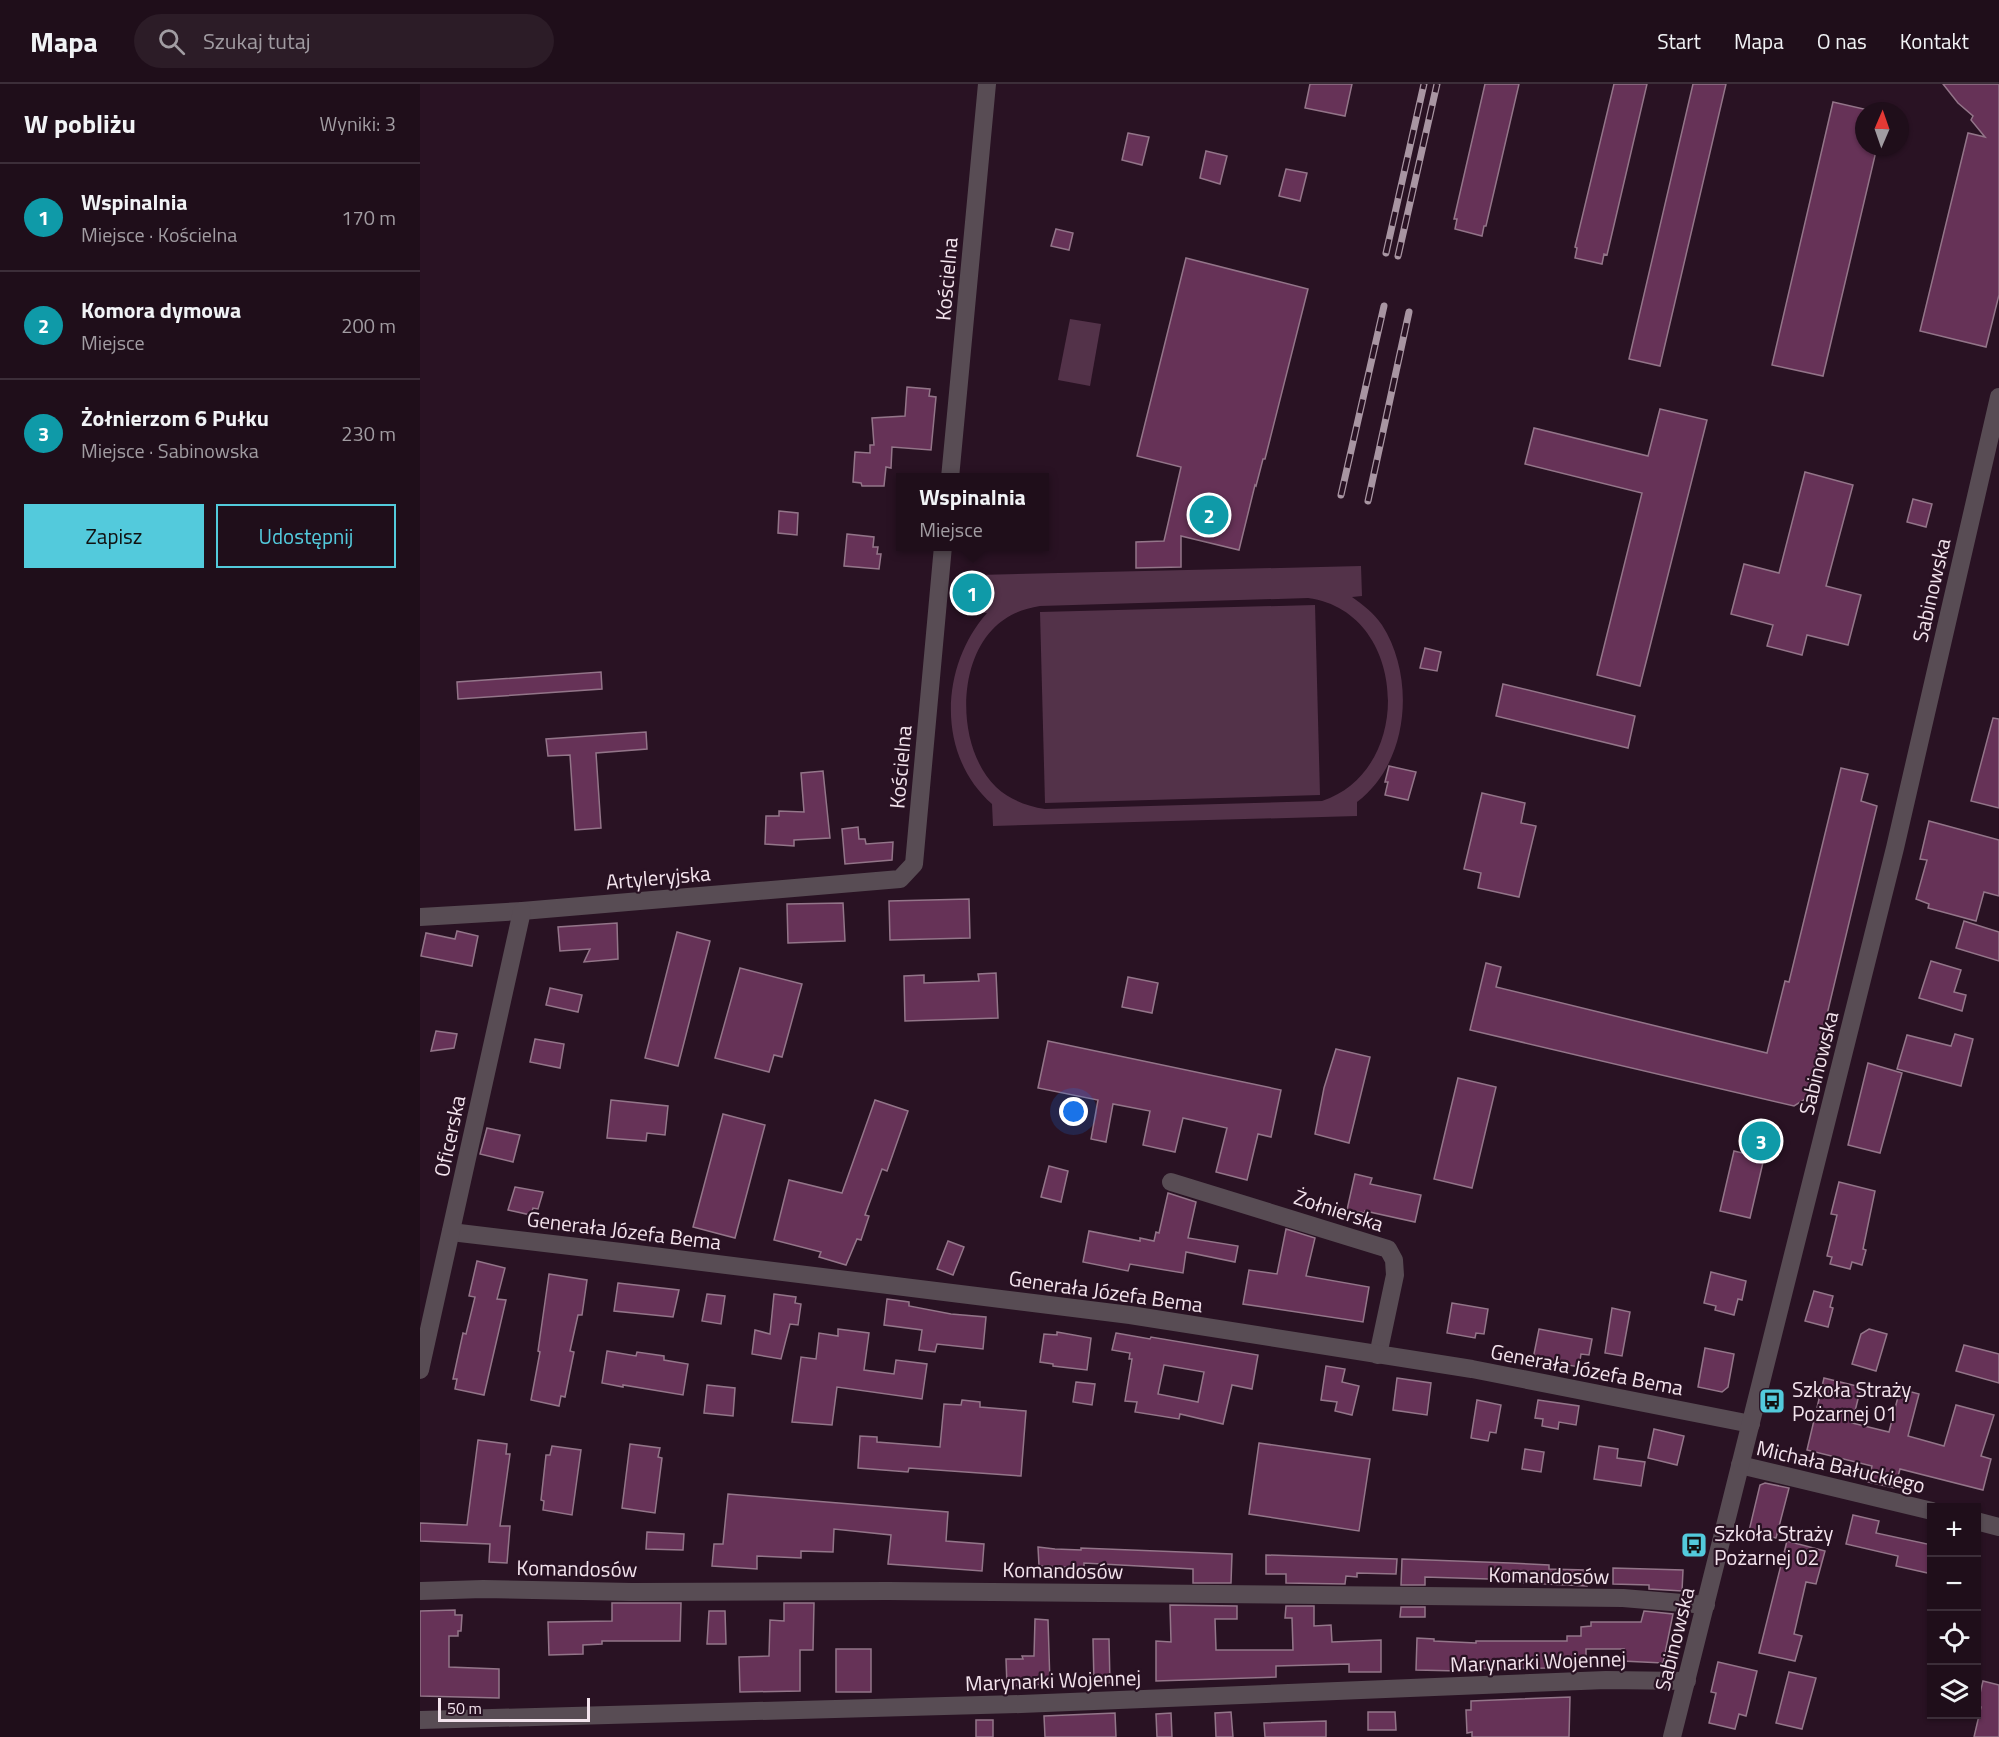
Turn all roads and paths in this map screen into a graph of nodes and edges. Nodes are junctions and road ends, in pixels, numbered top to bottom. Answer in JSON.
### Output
{"nodes":[{"id":1,"x":987,"y":84,"type":"edge"},
{"id":2,"x":1999,"y":397,"type":"edge"},
{"id":3,"x":950,"y":473,"type":"edge"},
{"id":4,"x":944,"y":551,"type":"edge"},
{"id":5,"x":900,"y":879,"type":"joint"},
{"id":6,"x":522,"y":911,"type":"junction"},
{"id":7,"x":420,"y":917,"type":"edge"},
{"id":8,"x":1171,"y":1182,"type":"dead end"},
{"id":9,"x":451,"y":1233,"type":"junction"},
{"id":10,"x":422,"y":1346,"type":"edge"},
{"id":11,"x":1378,"y":1355,"type":"junction"},
{"id":12,"x":420,"y":1370,"type":"edge"},
{"id":13,"x":1751,"y":1424,"type":"junction"},
{"id":14,"x":1740,"y":1465,"type":"junction"},
{"id":15,"x":1927,"y":1509,"type":"edge"},
{"id":16,"x":1981,"y":1522,"type":"edge"},
{"id":17,"x":1999,"y":1527,"type":"edge"},
{"id":18,"x":420,"y":1591,"type":"edge"},
{"id":19,"x":1706,"y":1605,"type":"junction"},
{"id":20,"x":1687,"y":1681,"type":"junction"},
{"id":21,"x":420,"y":1720,"type":"edge"},
{"id":22,"x":1672,"y":1737,"type":"edge"}],
"edges":[{"from":1,"to":3,"type":"street","name":"Kościelna"},
{"from":2,"to":13,"type":"street","name":"Sabinowska"},
{"from":4,"to":5,"type":"street","name":"Kościelna"},
{"from":5,"to":6,"type":"street","name":"Artyleryjska"},
{"from":6,"to":7,"type":"street","name":"Artyleryjska"},
{"from":6,"to":9,"type":"street","name":"Oficerska"},
{"from":8,"to":11,"type":"street","name":"Żołnierska"},
{"from":9,"to":10,"type":"street","name":"Oficerska"},
{"from":9,"to":11,"type":"street","name":"Generała Józefa Bema"},
{"from":10,"to":12,"type":"street","name":"Oficerska"},
{"from":11,"to":13,"type":"street","name":"Generała Józefa Bema"},
{"from":13,"to":14,"type":"street","name":"Sabinowska"},
{"from":14,"to":15,"type":"street","name":"Michała Bałuckiego"},
{"from":14,"to":19,"type":"street","name":"Sabinowska"},
{"from":16,"to":17,"type":"street"},
{"from":18,"to":19,"type":"street","name":"Komandosów"},
{"from":19,"to":20,"type":"street","name":"Sabinowska"},
{"from":20,"to":21,"type":"street","name":"Marynarki Wojennej"},
{"from":20,"to":22,"type":"street","name":"Sabinowska"}]}
